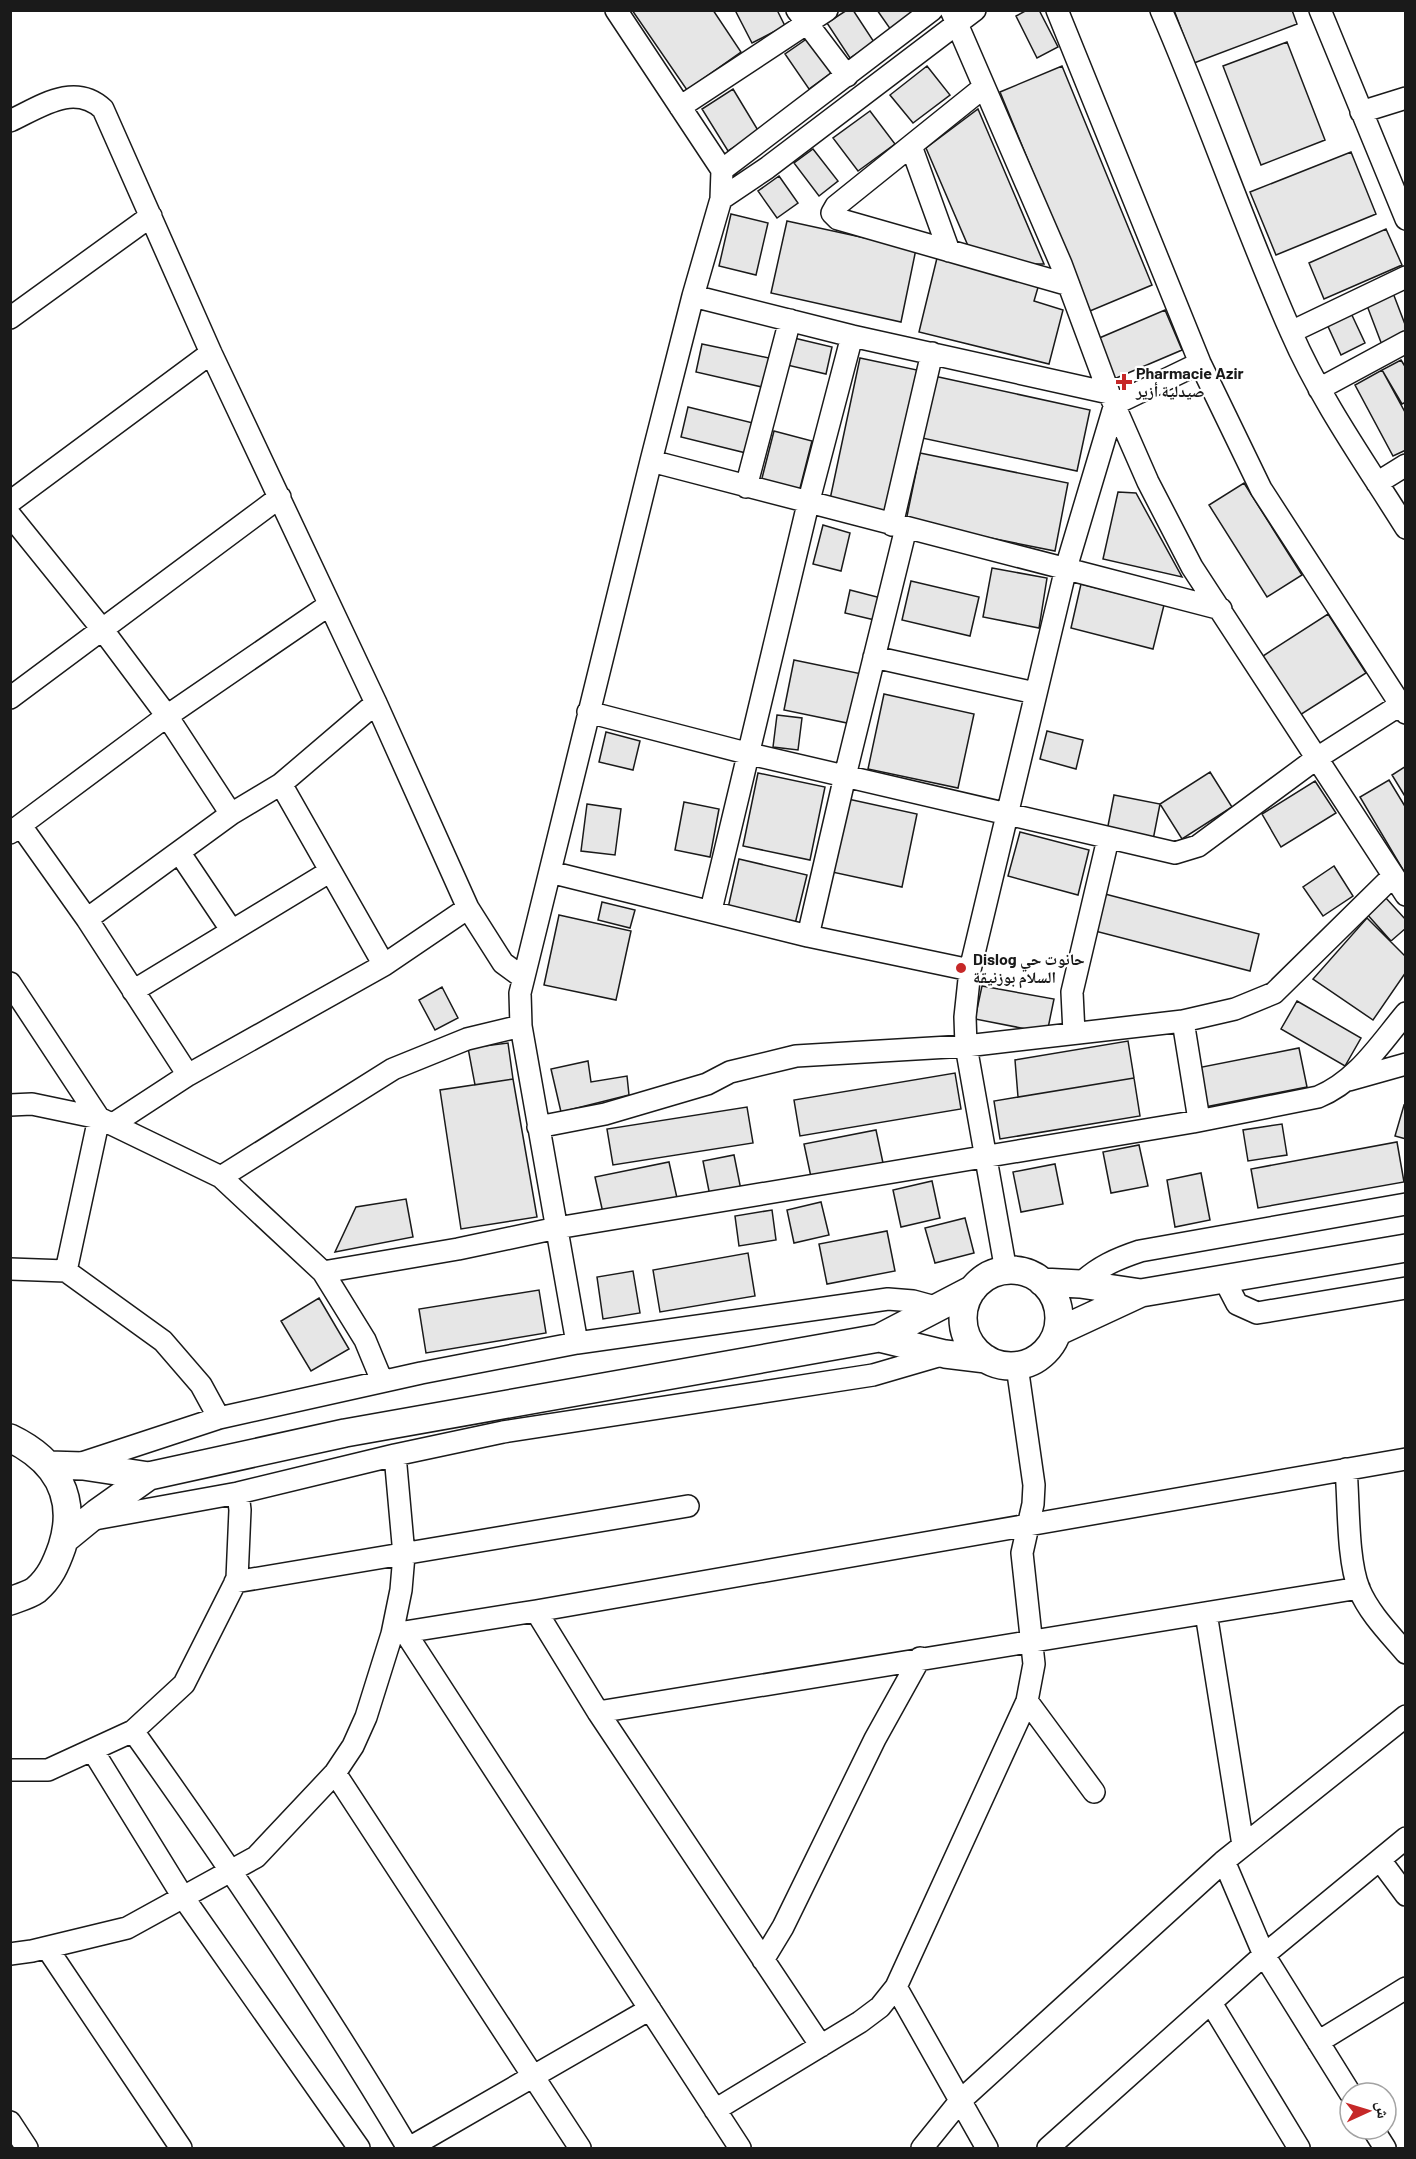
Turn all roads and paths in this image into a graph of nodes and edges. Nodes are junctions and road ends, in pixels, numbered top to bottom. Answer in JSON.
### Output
{"nodes":[{"id":1,"x":616,"y":10,"type":"edge"},
{"id":2,"x":827,"y":10,"type":"edge"},
{"id":3,"x":932,"y":10,"type":"edge"},
{"id":4,"x":975,"y":10,"type":"edge"},
{"id":5,"x":1057,"y":10,"type":"edge"},
{"id":6,"x":1161,"y":10,"type":"edge"},
{"id":7,"x":1320,"y":10,"type":"edge"},
{"id":8,"x":802,"y":17,"type":"edge"},
{"id":9,"x":953,"y":17,"type":"edge"},
{"id":10,"x":847,"y":76,"type":"junction"},
{"id":11,"x":984,"y":87,"type":"junction"},
{"id":12,"x":1406,"y":98,"type":"edge"},
{"id":13,"x":680,"y":107,"type":"junction"},
{"id":14,"x":1362,"y":112,"type":"junction"},
{"id":15,"x":10,"y":121,"type":"edge"},
{"id":16,"x":910,"y":146,"type":"junction"},
{"id":17,"x":722,"y":170,"type":"junction"},
{"id":18,"x":721,"y":199,"type":"junction"},
{"id":19,"x":151,"y":216,"type":"junction"},
{"id":20,"x":1406,"y":219,"type":"edge"},
{"id":21,"x":949,"y":251,"type":"junction"},
{"id":22,"x":1406,"y":277,"type":"edge"},
{"id":23,"x":1069,"y":285,"type":"junction"},
{"id":24,"x":693,"y":296,"type":"junction"},
{"id":25,"x":10,"y":318,"type":"edge"},
{"id":26,"x":790,"y":320,"type":"junction"},
{"id":27,"x":1291,"y":332,"type":"junction"},
{"id":28,"x":852,"y":336,"type":"junction"},
{"id":29,"x":1406,"y":342,"type":"edge"},
{"id":30,"x":932,"y":353,"type":"junction"},
{"id":31,"x":211,"y":354,"type":"junction"},
{"id":32,"x":1200,"y":363,"type":"junction"},
{"id":33,"x":1319,"y":389,"type":"junction"},
{"id":34,"x":1112,"y":399,"type":"junction"},
{"id":35,"x":651,"y":461,"type":"junction"},
{"id":36,"x":1406,"y":465,"type":"edge"},
{"id":37,"x":1377,"y":483,"type":"junction"},
{"id":38,"x":746,"y":487,"type":"junction"},
{"id":39,"x":280,"y":497,"type":"junction"},
{"id":40,"x":10,"y":501,"type":"edge"},
{"id":41,"x":808,"y":504,"type":"junction"},
{"id":42,"x":10,"y":515,"type":"edge"},
{"id":43,"x":899,"y":526,"type":"junction"},
{"id":44,"x":1406,"y":528,"type":"edge"},
{"id":45,"x":1066,"y":568,"type":"junction"},
{"id":46,"x":329,"y":605,"type":"junction"},
{"id":47,"x":1221,"y":609,"type":"junction"},
{"id":48,"x":102,"y":629,"type":"junction"},
{"id":49,"x":874,"y":657,"type":"junction"},
{"id":50,"x":1035,"y":693,"type":"junction"},
{"id":51,"x":10,"y":698,"type":"edge"},
{"id":52,"x":376,"y":703,"type":"junction"},
{"id":53,"x":1403,"y":709,"type":"edge"},
{"id":54,"x":588,"y":712,"type":"junction"},
{"id":55,"x":167,"y":716,"type":"junction"},
{"id":56,"x":750,"y":754,"type":"junction"},
{"id":57,"x":1317,"y":758,"type":"junction"},
{"id":58,"x":844,"y":776,"type":"junction"},
{"id":59,"x":281,"y":783,"type":"junction"},
{"id":60,"x":1005,"y":813,"type":"junction"},
{"id":61,"x":231,"y":814,"type":"junction"},
{"id":62,"x":16,"y":830,"type":"edge"},
{"id":63,"x":1108,"y":839,"type":"junction"},
{"id":64,"x":179,"y":852,"type":"junction"},
{"id":65,"x":329,"y":872,"type":"junction"},
{"id":66,"x":550,"y":872,"type":"junction"},
{"id":67,"x":1393,"y":876,"type":"junction"},
{"id":68,"x":1406,"y":895,"type":"edge"},
{"id":69,"x":468,"y":908,"type":"junction"},
{"id":70,"x":711,"y":910,"type":"junction"},
{"id":71,"x":87,"y":919,"type":"junction"},
{"id":72,"x":232,"y":931,"type":"junction"},
{"id":73,"x":808,"y":936,"type":"junction"},
{"id":74,"x":384,"y":965,"type":"junction"},
{"id":75,"x":970,"y":970,"type":"junction"},
{"id":76,"x":522,"y":977,"type":"junction"},
{"id":77,"x":10,"y":983,"type":"edge"},
{"id":78,"x":133,"y":991,"type":"junction"},
{"id":79,"x":1406,"y":1013,"type":"edge"},
{"id":80,"x":1183,"y":1021,"type":"junction"},
{"id":81,"x":521,"y":1026,"type":"junction"},
{"id":82,"x":1074,"y":1033,"type":"junction"},
{"id":83,"x":966,"y":1046,"type":"junction"},
{"id":84,"x":1406,"y":1064,"type":"edge"},
{"id":85,"x":188,"y":1075,"type":"junction"},
{"id":86,"x":1348,"y":1080,"type":"junction"},
{"id":87,"x":10,"y":1104,"type":"edge"},
{"id":88,"x":1199,"y":1120,"type":"junction"},
{"id":89,"x":106,"y":1121,"type":"junction"},
{"id":90,"x":538,"y":1127,"type":"junction"},
{"id":91,"x":986,"y":1155,"type":"junction"},
{"id":92,"x":221,"y":1177,"type":"junction"},
{"id":93,"x":1406,"y":1204,"type":"edge"},
{"id":94,"x":557,"y":1228,"type":"junction"},
{"id":95,"x":1406,"y":1248,"type":"edge"},
{"id":96,"x":10,"y":1269,"type":"edge"},
{"id":97,"x":66,"y":1271,"type":"junction"},
{"id":98,"x":1006,"y":1271,"type":"junction"},
{"id":99,"x":323,"y":1272,"type":"junction"},
{"id":100,"x":1224,"y":1279,"type":"junction"},
{"id":101,"x":1042,"y":1281,"type":"junction"},
{"id":102,"x":1080,"y":1284,"type":"junction"},
{"id":103,"x":1406,"y":1288,"type":"edge"},
{"id":104,"x":973,"y":1289,"type":"junction"},
{"id":105,"x":1141,"y":1293,"type":"junction"},
{"id":106,"x":935,"y":1307,"type":"junction"},
{"id":107,"x":1057,"y":1332,"type":"junction"},
{"id":108,"x":879,"y":1338,"type":"junction"},
{"id":109,"x":577,"y":1343,"type":"junction"},
{"id":110,"x":945,"y":1354,"type":"junction"},
{"id":111,"x":986,"y":1359,"type":"junction"},
{"id":112,"x":1017,"y":1366,"type":"junction"},
{"id":113,"x":382,"y":1381,"type":"junction"},
{"id":114,"x":219,"y":1418,"type":"junction"},
{"id":115,"x":10,"y":1438,"type":"edge"},
{"id":116,"x":395,"y":1455,"type":"junction"},
{"id":117,"x":1406,"y":1459,"type":"edge"},
{"id":118,"x":60,"y":1466,"type":"junction"},
{"id":119,"x":1346,"y":1469,"type":"junction"},
{"id":120,"x":149,"y":1476,"type":"junction"},
{"id":121,"x":238,"y":1494,"type":"junction"},
{"id":122,"x":688,"y":1506,"type":"dead end"},
{"id":123,"x":89,"y":1520,"type":"junction"},
{"id":124,"x":1029,"y":1523,"type":"junction"},
{"id":125,"x":64,"y":1540,"type":"junction"},
{"id":126,"x":404,"y":1555,"type":"junction"},
{"id":127,"x":235,"y":1582,"type":"junction"},
{"id":128,"x":1359,"y":1588,"type":"junction"},
{"id":129,"x":10,"y":1601,"type":"edge"},
{"id":130,"x":536,"y":1611,"type":"junction"},
{"id":131,"x":1206,"y":1613,"type":"junction"},
{"id":132,"x":398,"y":1633,"type":"junction"},
{"id":133,"x":1033,"y":1640,"type":"junction"},
{"id":134,"x":1406,"y":1653,"type":"edge"},
{"id":135,"x":920,"y":1658,"type":"junction"},
{"id":136,"x":1027,"y":1701,"type":"junction"},
{"id":137,"x":598,"y":1712,"type":"junction"},
{"id":138,"x":1406,"y":1716,"type":"edge"},
{"id":139,"x":133,"y":1731,"type":"junction"},
{"id":140,"x":93,"y":1751,"type":"junction"},
{"id":141,"x":10,"y":1770,"type":"edge"},
{"id":142,"x":335,"y":1773,"type":"junction"},
{"id":143,"x":1094,"y":1792,"type":"dead end"},
{"id":144,"x":1406,"y":1838,"type":"edge"},
{"id":145,"x":1243,"y":1845,"type":"junction"},
{"id":146,"x":1380,"y":1860,"type":"junction"},
{"id":147,"x":1224,"y":1861,"type":"junction"},
{"id":148,"x":232,"y":1870,"type":"junction"},
{"id":149,"x":1406,"y":1895,"type":"edge"},
{"id":150,"x":183,"y":1897,"type":"junction"},
{"id":151,"x":783,"y":1927,"type":"junction"},
{"id":152,"x":747,"y":1935,"type":"junction"},
{"id":153,"x":46,"y":1948,"type":"junction"},
{"id":154,"x":10,"y":1954,"type":"edge"},
{"id":155,"x":1264,"y":1955,"type":"junction"},
{"id":156,"x":763,"y":1960,"type":"junction"},
{"id":157,"x":896,"y":1987,"type":"junction"},
{"id":158,"x":1406,"y":1988,"type":"edge"},
{"id":159,"x":1211,"y":2003,"type":"junction"},
{"id":160,"x":650,"y":2009,"type":"junction"},
{"id":161,"x":1318,"y":2042,"type":"junction"},
{"id":162,"x":820,"y":2046,"type":"junction"},
{"id":163,"x":535,"y":2076,"type":"junction"},
{"id":164,"x":1342,"y":2081,"type":"edge"},
{"id":165,"x":960,"y":2101,"type":"junction"},
{"id":166,"x":715,"y":2110,"type":"junction"},
{"id":167,"x":10,"y":2122,"type":"edge"},
{"id":168,"x":1061,"y":2144,"type":"edge"},
{"id":169,"x":27,"y":2148,"type":"edge"},
{"id":170,"x":181,"y":2148,"type":"edge"},
{"id":171,"x":359,"y":2148,"type":"edge"},
{"id":172,"x":409,"y":2148,"type":"edge"},
{"id":173,"x":580,"y":2148,"type":"edge"},
{"id":174,"x":740,"y":2148,"type":"edge"},
{"id":175,"x":922,"y":2148,"type":"edge"},
{"id":176,"x":987,"y":2148,"type":"edge"},
{"id":177,"x":1299,"y":2148,"type":"edge"}],
"edges":[{"from":1,"to":13,"type":"street"},
{"from":2,"to":8,"type":"street"},
{"from":3,"to":10,"type":"street"},
{"from":4,"to":9,"type":"street"},
{"from":5,"to":32,"type":"street"},
{"from":6,"to":27,"type":"street"},
{"from":7,"to":14,"type":"street"},
{"from":8,"to":10,"type":"street"},
{"from":8,"to":13,"type":"street"},
{"from":9,"to":11,"type":"street"},
{"from":9,"to":18,"type":"street"},
{"from":10,"to":17,"type":"street"},
{"from":11,"to":16,"type":"street"},
{"from":11,"to":23,"type":"street"},
{"from":12,"to":14,"type":"street"},
{"from":13,"to":17,"type":"street"},
{"from":14,"to":20,"type":"street"},
{"from":15,"to":19,"type":"street"},
{"from":16,"to":21,"type":"street"},
{"from":16,"to":21,"type":"street"},
{"from":17,"to":18,"type":"street"},
{"from":18,"to":24,"type":"street"},
{"from":19,"to":25,"type":"street"},
{"from":19,"to":31,"type":"street"},
{"from":21,"to":23,"type":"street"},
{"from":22,"to":27,"type":"street"},
{"from":23,"to":34,"type":"street"},
{"from":24,"to":26,"type":"street"},
{"from":24,"to":35,"type":"street"},
{"from":26,"to":28,"type":"street"},
{"from":26,"to":38,"type":"street"},
{"from":27,"to":33,"type":"street"},
{"from":28,"to":30,"type":"street"},
{"from":28,"to":41,"type":"street"},
{"from":29,"to":33,"type":"street"},
{"from":30,"to":34,"type":"street"},
{"from":30,"to":43,"type":"street"},
{"from":31,"to":39,"type":"street"},
{"from":31,"to":40,"type":"street"},
{"from":32,"to":34,"type":"street"},
{"from":32,"to":53,"type":"street"},
{"from":33,"to":37,"type":"street"},
{"from":34,"to":45,"type":"street"},
{"from":34,"to":47,"type":"street"},
{"from":35,"to":38,"type":"street"},
{"from":35,"to":54,"type":"street"},
{"from":36,"to":37,"type":"street"},
{"from":37,"to":44,"type":"street"},
{"from":38,"to":41,"type":"street"},
{"from":39,"to":46,"type":"street"},
{"from":39,"to":48,"type":"street"},
{"from":41,"to":43,"type":"street"},
{"from":41,"to":56,"type":"street"},
{"from":42,"to":48,"type":"street"},
{"from":43,"to":45,"type":"street"},
{"from":43,"to":49,"type":"street"},
{"from":45,"to":47,"type":"street"},
{"from":45,"to":50,"type":"street"},
{"from":46,"to":52,"type":"street"},
{"from":46,"to":55,"type":"street"},
{"from":47,"to":57,"type":"street"},
{"from":48,"to":51,"type":"street"},
{"from":48,"to":55,"type":"street"},
{"from":49,"to":50,"type":"street"},
{"from":49,"to":58,"type":"street"},
{"from":50,"to":60,"type":"street"},
{"from":52,"to":59,"type":"street"},
{"from":52,"to":69,"type":"street"},
{"from":53,"to":57,"type":"street"},
{"from":54,"to":56,"type":"street"},
{"from":54,"to":66,"type":"street"},
{"from":55,"to":61,"type":"street"},
{"from":55,"to":62,"type":"street"},
{"from":56,"to":58,"type":"street"},
{"from":56,"to":70,"type":"street"},
{"from":57,"to":63,"type":"street"},
{"from":57,"to":67,"type":"street"},
{"from":58,"to":60,"type":"street"},
{"from":58,"to":73,"type":"street"},
{"from":59,"to":61,"type":"street"},
{"from":59,"to":65,"type":"street"},
{"from":60,"to":63,"type":"street"},
{"from":60,"to":75,"type":"street"},
{"from":61,"to":64,"type":"street"},
{"from":62,"to":71,"type":"street"},
{"from":63,"to":82,"type":"street"},
{"from":64,"to":71,"type":"street"},
{"from":64,"to":72,"type":"street"},
{"from":65,"to":72,"type":"street"},
{"from":65,"to":74,"type":"street"},
{"from":66,"to":70,"type":"street"},
{"from":66,"to":76,"type":"street"},
{"from":67,"to":68,"type":"street"},
{"from":67,"to":80,"type":"street"},
{"from":69,"to":74,"type":"street"},
{"from":69,"to":76,"type":"street"},
{"from":70,"to":73,"type":"street"},
{"from":71,"to":78,"type":"street"},
{"from":72,"to":78,"type":"street"},
{"from":73,"to":75,"type":"street"},
{"from":74,"to":85,"type":"street"},
{"from":75,"to":83,"type":"street"},
{"from":76,"to":81,"type":"street"},
{"from":77,"to":89,"type":"street"},
{"from":78,"to":85,"type":"street"},
{"from":79,"to":86,"type":"street"},
{"from":80,"to":82,"type":"street"},
{"from":80,"to":88,"type":"street"},
{"from":81,"to":90,"type":"street"},
{"from":81,"to":92,"type":"street"},
{"from":82,"to":83,"type":"street"},
{"from":83,"to":90,"type":"street"},
{"from":83,"to":91,"type":"street"},
{"from":84,"to":86,"type":"street"},
{"from":85,"to":89,"type":"street"},
{"from":86,"to":88,"type":"street"},
{"from":87,"to":89,"type":"street"},
{"from":88,"to":91,"type":"street"},
{"from":89,"to":92,"type":"street"},
{"from":89,"to":97,"type":"street"},
{"from":90,"to":94,"type":"street"},
{"from":91,"to":94,"type":"street"},
{"from":91,"to":98,"type":"street"},
{"from":92,"to":99,"type":"street"},
{"from":93,"to":102,"type":"street"},
{"from":94,"to":99,"type":"street"},
{"from":94,"to":109,"type":"street"},
{"from":95,"to":100,"type":"main road"},
{"from":96,"to":97,"type":"street"},
{"from":97,"to":114,"type":"street"},
{"from":98,"to":101,"type":"main road"},
{"from":98,"to":104,"type":"main road"},
{"from":99,"to":113,"type":"street"},
{"from":100,"to":103,"type":"street"},
{"from":100,"to":105,"type":"main road"},
{"from":101,"to":102,"type":"main road"},
{"from":101,"to":107,"type":"main road"},
{"from":102,"to":105,"type":"main road"},
{"from":104,"to":106,"type":"main road"},
{"from":104,"to":111,"type":"main road"},
{"from":105,"to":107,"type":"main road"},
{"from":106,"to":108,"type":"main road"},
{"from":106,"to":109,"type":"street"},
{"from":107,"to":112,"type":"main road"},
{"from":108,"to":110,"type":"main road"},
{"from":108,"to":120,"type":"main road"},
{"from":109,"to":113,"type":"street"},
{"from":110,"to":111,"type":"main road"},
{"from":110,"to":116,"type":"street"},
{"from":111,"to":112,"type":"main road"},
{"from":112,"to":124,"type":"street"},
{"from":113,"to":114,"type":"street"},
{"from":114,"to":118,"type":"street"},
{"from":115,"to":118,"type":"main road"},
{"from":116,"to":121,"type":"street"},
{"from":116,"to":126,"type":"street"},
{"from":117,"to":119,"type":"street"},
{"from":118,"to":120,"type":"main road"},
{"from":118,"to":125,"type":"main road"},
{"from":119,"to":124,"type":"street"},
{"from":119,"to":128,"type":"street"},
{"from":120,"to":123,"type":"main road"},
{"from":121,"to":123,"type":"street"},
{"from":121,"to":127,"type":"street"},
{"from":122,"to":126,"type":"street"},
{"from":123,"to":125,"type":"main road"},
{"from":124,"to":130,"type":"street"},
{"from":124,"to":133,"type":"street"},
{"from":125,"to":129,"type":"main road"},
{"from":126,"to":127,"type":"street"},
{"from":126,"to":132,"type":"street"},
{"from":127,"to":139,"type":"street"},
{"from":128,"to":131,"type":"street"},
{"from":128,"to":134,"type":"street"},
{"from":130,"to":132,"type":"street"},
{"from":130,"to":137,"type":"street"},
{"from":131,"to":133,"type":"street"},
{"from":131,"to":145,"type":"street"},
{"from":132,"to":142,"type":"street"},
{"from":132,"to":160,"type":"street"},
{"from":133,"to":135,"type":"street"},
{"from":133,"to":136,"type":"street"},
{"from":135,"to":137,"type":"street"},
{"from":135,"to":151,"type":"street"},
{"from":136,"to":143,"type":"street"},
{"from":136,"to":157,"type":"street"},
{"from":137,"to":152,"type":"street"},
{"from":138,"to":145,"type":"street"},
{"from":139,"to":140,"type":"street"},
{"from":139,"to":148,"type":"street"},
{"from":140,"to":141,"type":"street"},
{"from":140,"to":150,"type":"street"},
{"from":142,"to":148,"type":"street"},
{"from":142,"to":163,"type":"street"},
{"from":144,"to":146,"type":"street"},
{"from":145,"to":147,"type":"street"},
{"from":146,"to":149,"type":"street"},
{"from":146,"to":155,"type":"street"},
{"from":147,"to":155,"type":"street"},
{"from":147,"to":165,"type":"street"},
{"from":148,"to":150,"type":"street"},
{"from":148,"to":172,"type":"street"},
{"from":150,"to":153,"type":"street"},
{"from":150,"to":171,"type":"street"},
{"from":151,"to":152,"type":"street"},
{"from":151,"to":156,"type":"street"},
{"from":152,"to":156,"type":"street"},
{"from":153,"to":154,"type":"street"},
{"from":153,"to":170,"type":"street"},
{"from":155,"to":159,"type":"street"},
{"from":155,"to":161,"type":"street"},
{"from":156,"to":162,"type":"street"},
{"from":157,"to":162,"type":"street"},
{"from":157,"to":165,"type":"street"},
{"from":158,"to":161,"type":"street"},
{"from":159,"to":168,"type":"street"},
{"from":159,"to":177,"type":"street"},
{"from":160,"to":163,"type":"street"},
{"from":160,"to":166,"type":"street"},
{"from":161,"to":164,"type":"street"},
{"from":162,"to":166,"type":"street"},
{"from":163,"to":172,"type":"street"},
{"from":163,"to":173,"type":"street"},
{"from":165,"to":175,"type":"street"},
{"from":165,"to":176,"type":"street"},
{"from":166,"to":174,"type":"street"},
{"from":167,"to":169,"type":"street"}]}
